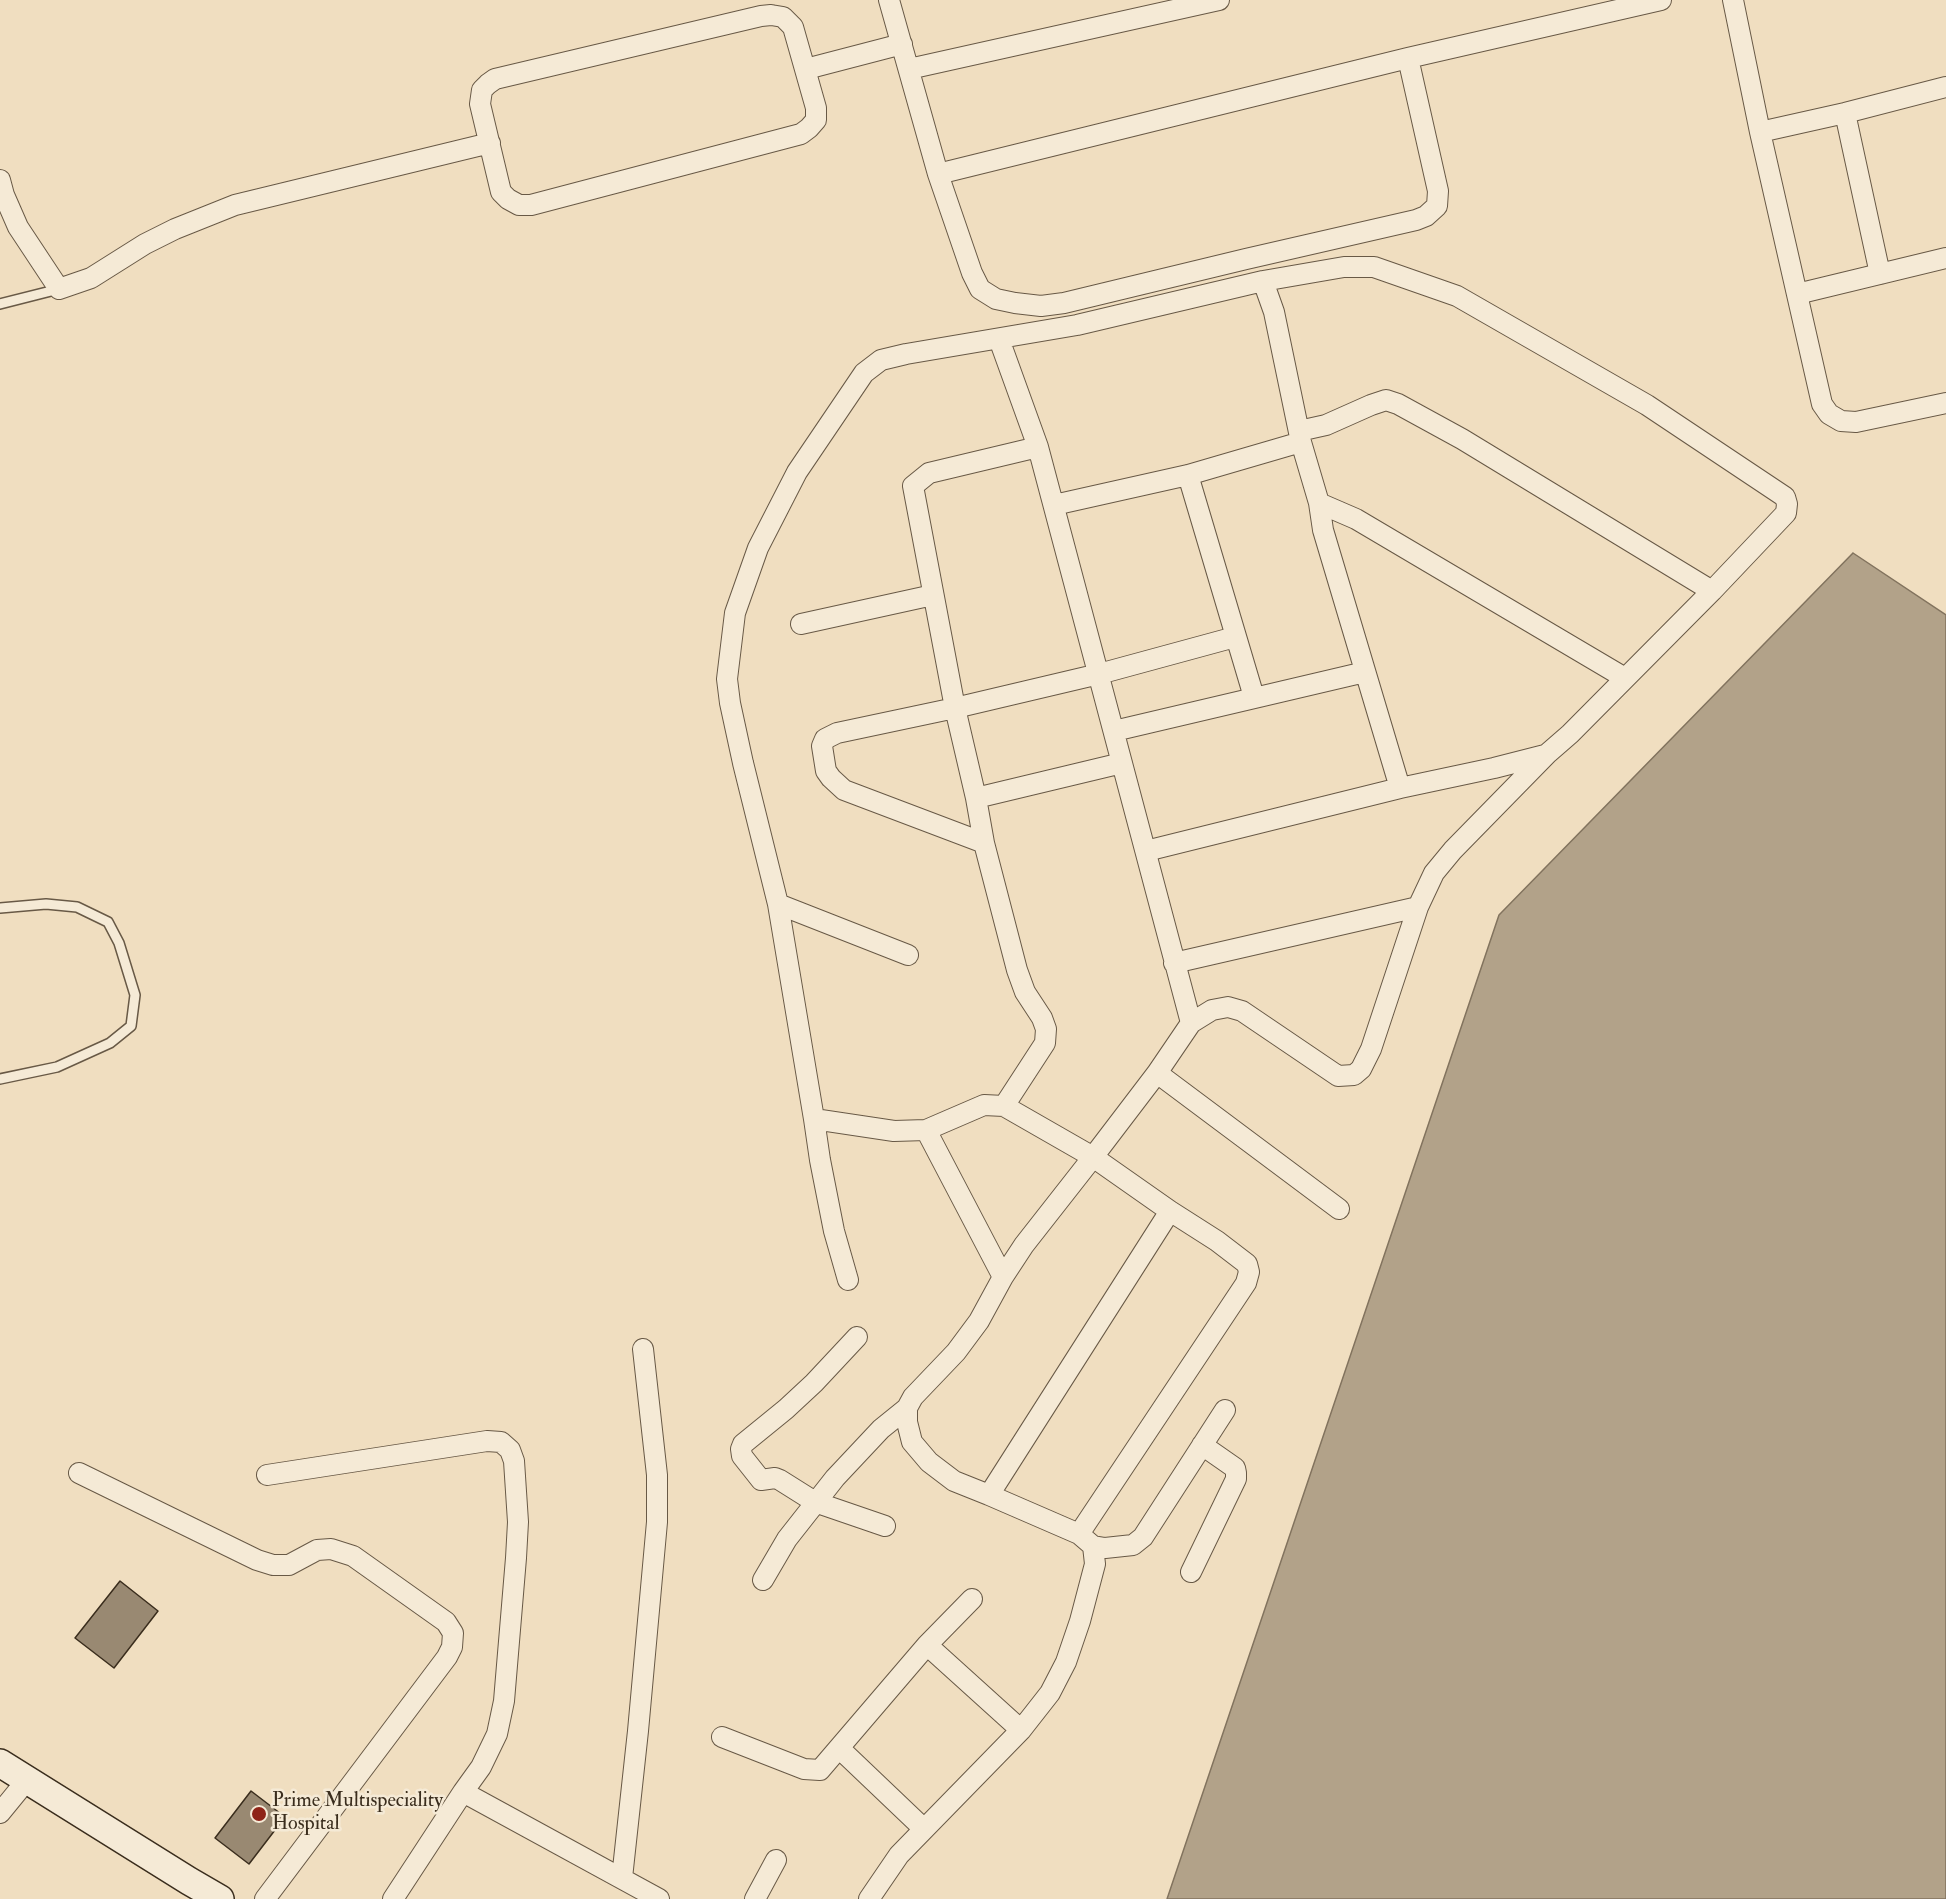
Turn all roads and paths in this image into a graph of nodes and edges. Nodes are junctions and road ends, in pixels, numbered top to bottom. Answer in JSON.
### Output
{"nodes":[{"id":1,"x":889,"y":0,"type":"edge"},
{"id":2,"x":1219,"y":0,"type":"edge"},
{"id":3,"x":1661,"y":0,"type":"edge"},
{"id":4,"x":1733,"y":0,"type":"edge"},
{"id":5,"x":902,"y":44,"type":"junction"},
{"id":6,"x":1408,"y":58,"type":"junction"},
{"id":7,"x":806,"y":69,"type":"junction"},
{"id":8,"x":909,"y":69,"type":"junction"},
{"id":9,"x":1946,"y":87,"type":"edge"},
{"id":10,"x":1845,"y":113,"type":"junction"},
{"id":11,"x":1760,"y":132,"type":"junction"},
{"id":12,"x":490,"y":143,"type":"junction"},
{"id":13,"x":938,"y":174,"type":"junction"},
{"id":14,"x":0,"y":180,"type":"edge"},
{"id":15,"x":1946,"y":258,"type":"edge"},
{"id":16,"x":1880,"y":274,"type":"junction"},
{"id":17,"x":1263,"y":281,"type":"junction"},
{"id":18,"x":59,"y":289,"type":"junction"},
{"id":19,"x":1797,"y":294,"type":"junction"},
{"id":20,"x":0,"y":304,"type":"edge"},
{"id":21,"x":999,"y":339,"type":"junction"},
{"id":22,"x":1946,"y":403,"type":"edge"},
{"id":23,"x":1300,"y":437,"type":"junction"},
{"id":24,"x":1038,"y":447,"type":"junction"},
{"id":25,"x":1188,"y":475,"type":"junction"},
{"id":26,"x":1319,"y":503,"type":"junction"},
{"id":27,"x":1054,"y":505,"type":"junction"},
{"id":28,"x":1712,"y":591,"type":"junction"},
{"id":29,"x":933,"y":595,"type":"junction"},
{"id":30,"x":801,"y":624,"type":"dead end"},
{"id":31,"x":1235,"y":637,"type":"junction"},
{"id":32,"x":1365,"y":672,"type":"junction"},
{"id":33,"x":1099,"y":674,"type":"junction"},
{"id":34,"x":1625,"y":678,"type":"junction"},
{"id":35,"x":1254,"y":697,"type":"junction"},
{"id":36,"x":955,"y":708,"type":"junction"},
{"id":37,"x":1114,"y":731,"type":"junction"},
{"id":38,"x":1547,"y":754,"type":"junction"},
{"id":39,"x":1122,"y":763,"type":"junction"},
{"id":40,"x":1400,"y":788,"type":"junction"},
{"id":41,"x":976,"y":798,"type":"junction"},
{"id":42,"x":984,"y":843,"type":"junction"},
{"id":43,"x":1146,"y":851,"type":"junction"},
{"id":44,"x":778,"y":904,"type":"junction"},
{"id":45,"x":1418,"y":907,"type":"junction"},
{"id":46,"x":0,"y":908,"type":"edge"},
{"id":47,"x":908,"y":956,"type":"dead end"},
{"id":48,"x":1174,"y":963,"type":"junction"},
{"id":49,"x":1191,"y":1023,"type":"junction"},
{"id":50,"x":1157,"y":1073,"type":"junction"},
{"id":51,"x":0,"y":1079,"type":"edge"},
{"id":52,"x":1004,"y":1106,"type":"junction"},
{"id":53,"x":814,"y":1119,"type":"junction"},
{"id":54,"x":926,"y":1130,"type":"junction"},
{"id":55,"x":1093,"y":1157,"type":"junction"},
{"id":56,"x":1339,"y":1209,"type":"dead end"},
{"id":57,"x":1170,"y":1211,"type":"junction"},
{"id":58,"x":1003,"y":1277,"type":"junction"},
{"id":59,"x":848,"y":1280,"type":"dead end"},
{"id":60,"x":857,"y":1338,"type":"dead end"},
{"id":61,"x":643,"y":1349,"type":"dead end"},
{"id":62,"x":907,"y":1408,"type":"junction"},
{"id":63,"x":1225,"y":1410,"type":"dead end"},
{"id":64,"x":1202,"y":1445,"type":"junction"},
{"id":65,"x":79,"y":1473,"type":"dead end"},
{"id":66,"x":267,"y":1474,"type":"dead end"},
{"id":67,"x":989,"y":1495,"type":"junction"},
{"id":68,"x":815,"y":1502,"type":"junction"},
{"id":69,"x":885,"y":1526,"type":"dead end"},
{"id":70,"x":1086,"y":1540,"type":"junction"},
{"id":71,"x":1191,"y":1572,"type":"dead end"},
{"id":72,"x":763,"y":1580,"type":"dead end"},
{"id":73,"x":972,"y":1599,"type":"dead end"},
{"id":74,"x":927,"y":1645,"type":"junction"},
{"id":75,"x":1021,"y":1730,"type":"junction"},
{"id":76,"x":722,"y":1737,"type":"dead end"},
{"id":77,"x":839,"y":1748,"type":"junction"},
{"id":78,"x":0,"y":1763,"type":"edge"},
{"id":79,"x":27,"y":1780,"type":"junction"},
{"id":80,"x":463,"y":1792,"type":"junction"},
{"id":81,"x":0,"y":1813,"type":"edge"},
{"id":82,"x":924,"y":1829,"type":"junction"},
{"id":83,"x":776,"y":1860,"type":"dead end"},
{"id":84,"x":622,"y":1878,"type":"junction"},
{"id":85,"x":649,"y":1897,"type":"edge"},
{"id":86,"x":875,"y":1897,"type":"edge"},
{"id":87,"x":220,"y":1899,"type":"edge"},
{"id":88,"x":265,"y":1899,"type":"edge"},
{"id":89,"x":393,"y":1899,"type":"edge"},
{"id":90,"x":755,"y":1899,"type":"edge"}],
"edges":[{"from":1,"to":5,"type":"street"},
{"from":2,"to":8,"type":"street"},
{"from":3,"to":6,"type":"street"},
{"from":4,"to":11,"type":"street"},
{"from":5,"to":7,"type":"street"},
{"from":5,"to":8,"type":"street"},
{"from":6,"to":13,"type":"street"},
{"from":6,"to":13,"type":"street"},
{"from":7,"to":12,"type":"street"},
{"from":7,"to":12,"type":"street"},
{"from":8,"to":13,"type":"street"},
{"from":9,"to":10,"type":"street"},
{"from":10,"to":11,"type":"street"},
{"from":10,"to":16,"type":"street"},
{"from":11,"to":19,"type":"street"},
{"from":12,"to":18,"type":"street"},
{"from":14,"to":18,"type":"street"},
{"from":15,"to":16,"type":"street"},
{"from":16,"to":19,"type":"street"},
{"from":17,"to":21,"type":"street"},
{"from":17,"to":23,"type":"street"},
{"from":17,"to":28,"type":"street"},
{"from":18,"to":20,"type":"lane"},
{"from":19,"to":22,"type":"street"},
{"from":21,"to":24,"type":"street"},
{"from":21,"to":44,"type":"street"},
{"from":23,"to":25,"type":"street"},
{"from":23,"to":26,"type":"street"},
{"from":23,"to":28,"type":"street"},
{"from":24,"to":27,"type":"street"},
{"from":24,"to":29,"type":"street"},
{"from":25,"to":27,"type":"street"},
{"from":25,"to":31,"type":"street"},
{"from":26,"to":32,"type":"street"},
{"from":26,"to":34,"type":"street"},
{"from":27,"to":33,"type":"street"},
{"from":28,"to":34,"type":"street"},
{"from":29,"to":30,"type":"street"},
{"from":29,"to":36,"type":"street"},
{"from":31,"to":33,"type":"street"},
{"from":31,"to":35,"type":"street"},
{"from":32,"to":35,"type":"street"},
{"from":32,"to":40,"type":"street"},
{"from":33,"to":36,"type":"street"},
{"from":33,"to":37,"type":"street"},
{"from":34,"to":38,"type":"street"},
{"from":35,"to":37,"type":"street"},
{"from":36,"to":41,"type":"street"},
{"from":36,"to":42,"type":"street"},
{"from":37,"to":39,"type":"street"},
{"from":38,"to":40,"type":"street"},
{"from":38,"to":45,"type":"street"},
{"from":39,"to":41,"type":"street"},
{"from":39,"to":43,"type":"street"},
{"from":40,"to":43,"type":"street"},
{"from":41,"to":42,"type":"street"},
{"from":42,"to":52,"type":"street"},
{"from":43,"to":48,"type":"street"},
{"from":44,"to":47,"type":"street"},
{"from":44,"to":53,"type":"street"},
{"from":45,"to":48,"type":"street"},
{"from":45,"to":49,"type":"street"},
{"from":46,"to":51,"type":"lane"},
{"from":48,"to":49,"type":"street"},
{"from":49,"to":50,"type":"street"},
{"from":50,"to":55,"type":"street"},
{"from":50,"to":56,"type":"street"},
{"from":52,"to":54,"type":"street"},
{"from":52,"to":55,"type":"street"},
{"from":53,"to":54,"type":"street"},
{"from":53,"to":59,"type":"street"},
{"from":54,"to":58,"type":"street"},
{"from":55,"to":57,"type":"street"},
{"from":55,"to":58,"type":"street"},
{"from":57,"to":67,"type":"street"},
{"from":57,"to":70,"type":"street"},
{"from":58,"to":62,"type":"street"},
{"from":60,"to":68,"type":"street"},
{"from":61,"to":84,"type":"street"},
{"from":62,"to":67,"type":"street"},
{"from":62,"to":68,"type":"street"},
{"from":63,"to":64,"type":"street"},
{"from":64,"to":70,"type":"street"},
{"from":64,"to":71,"type":"street"},
{"from":65,"to":88,"type":"street"},
{"from":66,"to":80,"type":"street"},
{"from":67,"to":70,"type":"street"},
{"from":68,"to":69,"type":"street"},
{"from":68,"to":72,"type":"street"},
{"from":70,"to":75,"type":"street"},
{"from":73,"to":74,"type":"street"},
{"from":74,"to":75,"type":"street"},
{"from":74,"to":77,"type":"street"},
{"from":75,"to":82,"type":"street"},
{"from":76,"to":77,"type":"street"},
{"from":77,"to":82,"type":"street"},
{"from":78,"to":79,"type":"street"},
{"from":79,"to":81,"type":"street"},
{"from":79,"to":87,"type":"street"},
{"from":80,"to":84,"type":"street"},
{"from":80,"to":89,"type":"street"},
{"from":82,"to":86,"type":"street"},
{"from":83,"to":90,"type":"street"},
{"from":84,"to":85,"type":"street"}]}
